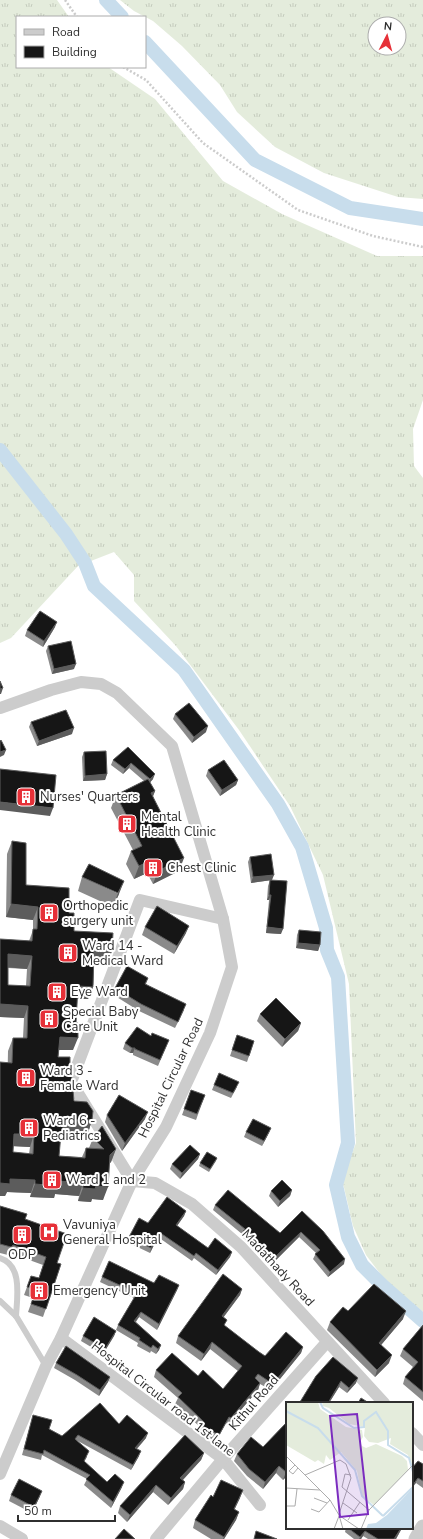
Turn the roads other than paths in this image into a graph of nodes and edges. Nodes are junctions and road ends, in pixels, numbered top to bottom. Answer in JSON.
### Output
{"nodes":[{"id":1,"x":0,"y":708,"type":"edge"},
{"id":2,"x":223,"y":920,"type":"junction"},
{"id":3,"x":132,"y":1181,"type":"junction"},
{"id":4,"x":0,"y":1258,"type":"edge"},
{"id":5,"x":0,"y":1301,"type":"edge"},
{"id":6,"x":16,"y":1316,"type":"junction"},
{"id":7,"x":61,"y":1338,"type":"junction"},
{"id":8,"x":327,"y":1342,"type":"junction"},
{"id":9,"x":46,"y":1366,"type":"junction"},
{"id":10,"x":383,"y":1402,"type":"edge"},
{"id":11,"x":413,"y":1434,"type":"edge"},
{"id":12,"x":423,"y":1445,"type":"edge"},
{"id":13,"x":223,"y":1459,"type":"junction"},
{"id":14,"x":4,"y":1460,"type":"edge"},
{"id":15,"x":0,"y":1474,"type":"edge"},
{"id":16,"x":260,"y":1505,"type":"dead end"},
{"id":17,"x":0,"y":1526,"type":"edge"},
{"id":18,"x":423,"y":1527,"type":"edge"},
{"id":19,"x":22,"y":1539,"type":"edge"},
{"id":20,"x":156,"y":1539,"type":"edge"},
{"id":21,"x":416,"y":1539,"type":"edge"}],
"edges":[{"from":1,"to":2,"type":"street","name":"Hospital Circular Road"},
{"from":2,"to":3,"type":"street","name":"Hospital Circular Road"},
{"from":2,"to":3,"type":"street"},
{"from":3,"to":7,"type":"street","name":"Hospital Circular Road"},
{"from":3,"to":8,"type":"street","name":"Madathady Road"},
{"from":4,"to":6,"type":"lane"},
{"from":5,"to":6,"type":"lane"},
{"from":6,"to":9,"type":"lane"},
{"from":7,"to":9,"type":"street","name":"Hospital Circular Road"},
{"from":7,"to":13,"type":"street","name":"Hospital Circular road 1st lane"},
{"from":8,"to":10,"type":"street","name":"Madathady Road"},
{"from":8,"to":13,"type":"street","name":"Kithul Road"},
{"from":9,"to":14,"type":"street","name":"Hospital Circular Road"},
{"from":11,"to":12,"type":"street"},
{"from":13,"to":16,"type":"street","name":"Hospital Circular road 1st lane"},
{"from":13,"to":20,"type":"street","name":"Kithul Road"},
{"from":14,"to":15,"type":"street","name":"Hospital Circular Road"},
{"from":17,"to":19,"type":"street"},
{"from":18,"to":21,"type":"street"}]}
